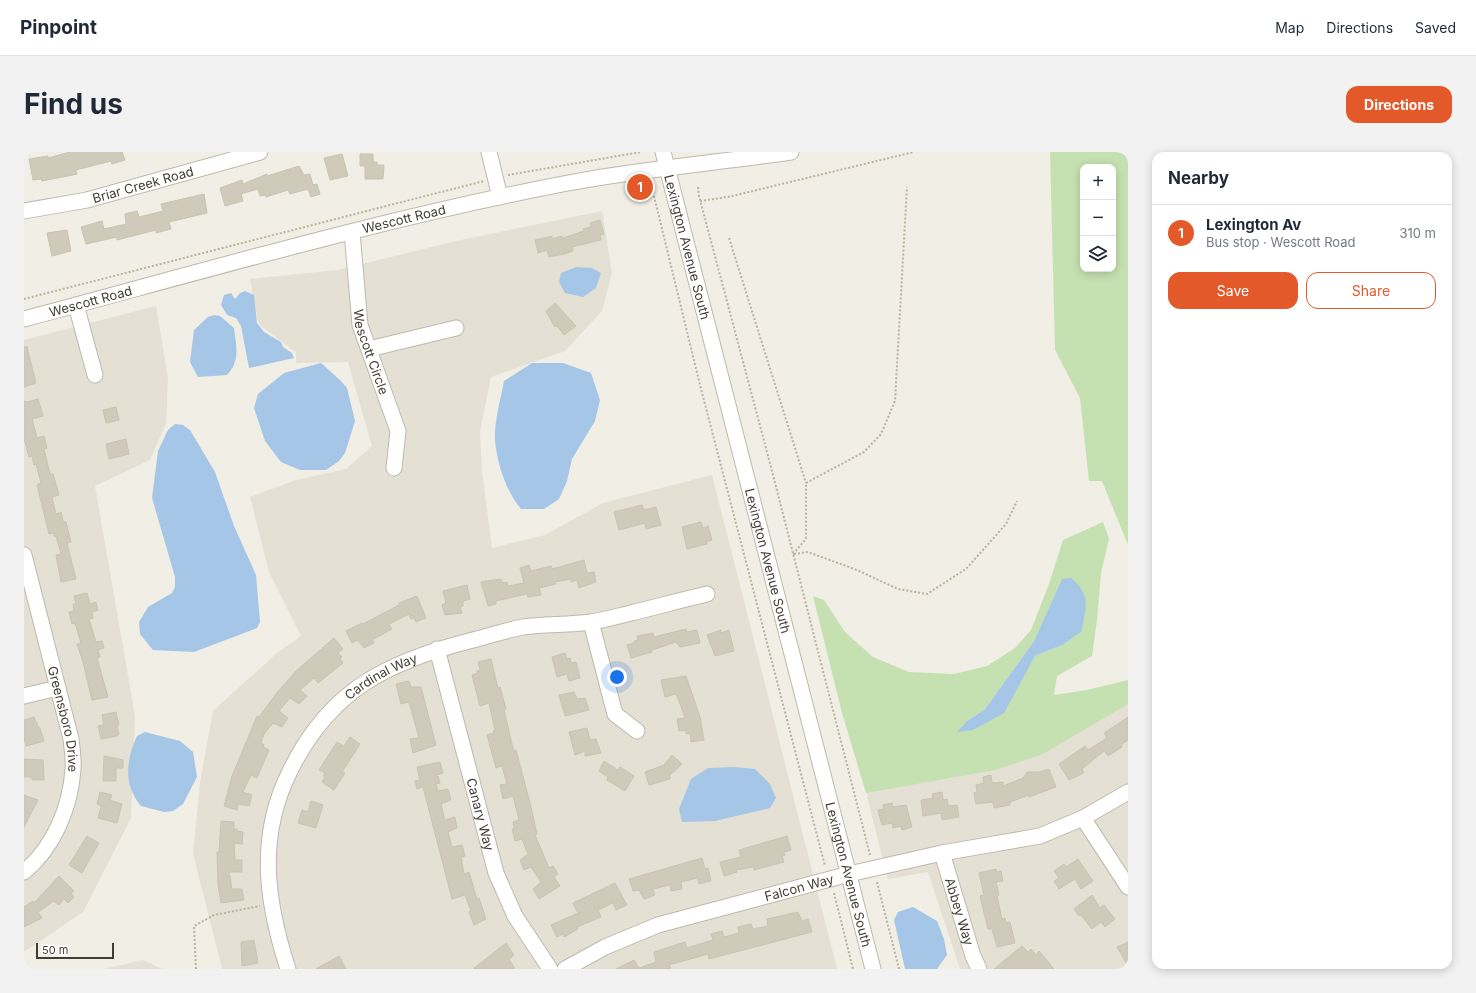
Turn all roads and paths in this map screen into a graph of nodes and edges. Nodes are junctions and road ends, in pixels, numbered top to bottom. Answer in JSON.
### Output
{"nodes":[{"id":1,"x":260,"y":152,"type":"edge"},
{"id":2,"x":489,"y":152,"type":"edge"},
{"id":3,"x":641,"y":152,"type":"edge"},
{"id":4,"x":663,"y":152,"type":"edge"},
{"id":5,"x":791,"y":152,"type":"edge"},
{"id":6,"x":914,"y":152,"type":"edge"},
{"id":7,"x":667,"y":168,"type":"junction"},
{"id":8,"x":495,"y":178,"type":"junction"},
{"id":9,"x":698,"y":187,"type":"dead end"},
{"id":10,"x":907,"y":187,"type":"dead end"},
{"id":11,"x":653,"y":192,"type":"dead end"},
{"id":12,"x":500,"y":197,"type":"junction"},
{"id":13,"x":700,"y":201,"type":"junction"},
{"id":14,"x":24,"y":211,"type":"edge"},
{"id":15,"x":352,"y":232,"type":"junction"},
{"id":16,"x":729,"y":238,"type":"dead end"},
{"id":17,"x":24,"y":299,"type":"edge"},
{"id":18,"x":76,"y":305,"type":"junction"},
{"id":19,"x":24,"y":319,"type":"edge"},
{"id":20,"x":456,"y":328,"type":"dead end"},
{"id":21,"x":369,"y":349,"type":"junction"},
{"id":22,"x":95,"y":375,"type":"dead end"},
{"id":23,"x":394,"y":468,"type":"dead end"},
{"id":24,"x":806,"y":482,"type":"junction"},
{"id":25,"x":1017,"y":501,"type":"dead end"},
{"id":26,"x":793,"y":554,"type":"junction"},
{"id":27,"x":24,"y":555,"type":"edge"},
{"id":28,"x":707,"y":594,"type":"dead end"},
{"id":29,"x":592,"y":622,"type":"junction"},
{"id":30,"x":437,"y":649,"type":"junction"},
{"id":31,"x":58,"y":688,"type":"junction"},
{"id":32,"x":24,"y":696,"type":"edge"},
{"id":33,"x":637,"y":731,"type":"dead end"},
{"id":34,"x":1128,"y":792,"type":"edge"},
{"id":35,"x":1083,"y":818,"type":"junction"},
{"id":36,"x":942,"y":853,"type":"junction"},
{"id":37,"x":870,"y":855,"type":"dead end"},
{"id":38,"x":826,"y":866,"type":"dead end"},
{"id":39,"x":24,"y":872,"type":"edge"},
{"id":40,"x":849,"y":874,"type":"junction"},
{"id":41,"x":877,"y":882,"type":"dead end"},
{"id":42,"x":1128,"y":887,"type":"edge"},
{"id":43,"x":834,"y":893,"type":"dead end"},
{"id":44,"x":271,"y":904,"type":"junction"},
{"id":45,"x":196,"y":969,"type":"edge"},
{"id":46,"x":288,"y":969,"type":"edge"},
{"id":47,"x":550,"y":969,"type":"edge"},
{"id":48,"x":565,"y":969,"type":"edge"},
{"id":49,"x":853,"y":969,"type":"edge"},
{"id":50,"x":873,"y":969,"type":"edge"},
{"id":51,"x":899,"y":969,"type":"edge"},
{"id":52,"x":978,"y":969,"type":"edge"}],
"edges":[{"from":1,"to":14,"type":"street","name":"Briar Creek Road"},
{"from":2,"to":8,"type":"street"},
{"from":3,"to":8,"type":"path"},
{"from":4,"to":7,"type":"street","name":"Lexington Avenue South"},
{"from":5,"to":7,"type":"street","name":"Wescott Road"},
{"from":6,"to":13,"type":"path"},
{"from":7,"to":12,"type":"street","name":"Wescott Road"},
{"from":7,"to":40,"type":"street","name":"Lexington Avenue South"},
{"from":8,"to":12,"type":"street"},
{"from":8,"to":17,"type":"path"},
{"from":9,"to":13,"type":"path"},
{"from":10,"to":24,"type":"path"},
{"from":11,"to":38,"type":"path"},
{"from":12,"to":15,"type":"street","name":"Wescott Road"},
{"from":13,"to":26,"type":"path"},
{"from":15,"to":18,"type":"street","name":"Wescott Road"},
{"from":15,"to":21,"type":"street","name":"Wescott Circle"},
{"from":16,"to":24,"type":"path"},
{"from":18,"to":19,"type":"street","name":"Wescott Road"},
{"from":18,"to":22,"type":"street"},
{"from":20,"to":21,"type":"street"},
{"from":21,"to":23,"type":"street","name":"Wescott Circle"},
{"from":24,"to":26,"type":"path"},
{"from":25,"to":26,"type":"path"},
{"from":26,"to":37,"type":"path"},
{"from":27,"to":31,"type":"street","name":"Greensboro Drive"},
{"from":28,"to":29,"type":"street","name":"Cardinal Way"},
{"from":29,"to":30,"type":"street","name":"Cardinal Way"},
{"from":29,"to":33,"type":"street"},
{"from":30,"to":44,"type":"street","name":"Cardinal Way"},
{"from":30,"to":47,"type":"street","name":"Canary Way"},
{"from":31,"to":32,"type":"street"},
{"from":31,"to":39,"type":"street","name":"Greensboro Drive"},
{"from":34,"to":35,"type":"street","name":"Falcon Way"},
{"from":35,"to":36,"type":"street","name":"Falcon Way"},
{"from":35,"to":42,"type":"street"},
{"from":36,"to":40,"type":"street","name":"Falcon Way"},
{"from":36,"to":52,"type":"street","name":"Abbey Way"},
{"from":40,"to":48,"type":"street","name":"Falcon Way"},
{"from":40,"to":50,"type":"street","name":"Lexington Avenue South"},
{"from":41,"to":51,"type":"path"},
{"from":43,"to":49,"type":"path"},
{"from":44,"to":45,"type":"path"},
{"from":44,"to":46,"type":"street","name":"Cardinal Way"}]}
